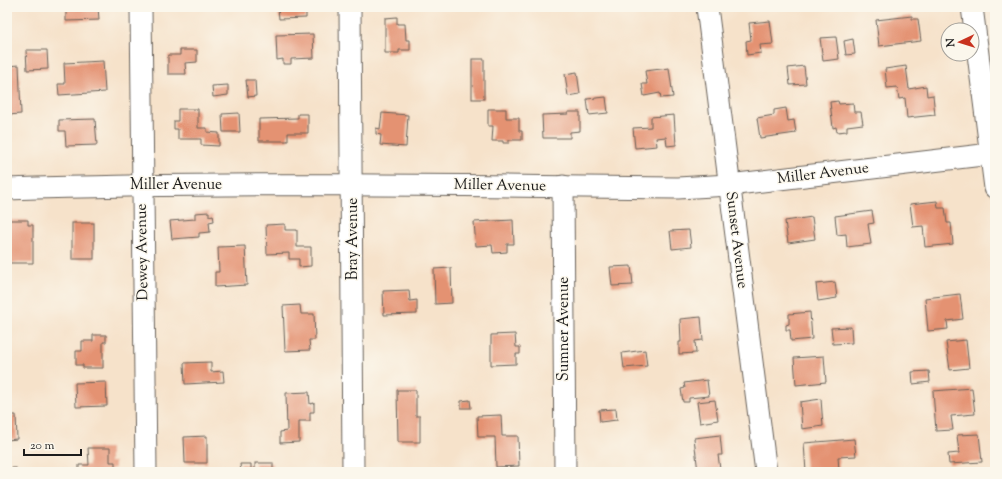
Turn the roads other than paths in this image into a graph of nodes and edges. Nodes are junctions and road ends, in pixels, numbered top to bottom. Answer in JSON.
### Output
{"nodes":[{"id":1,"x":141,"y":7,"type":"edge"},
{"id":2,"x":350,"y":7,"type":"edge"},
{"id":3,"x":707,"y":7,"type":"edge"},
{"id":4,"x":972,"y":7,"type":"edge"},
{"id":5,"x":991,"y":154,"type":"junction"},
{"id":6,"x":353,"y":184,"type":"junction"},
{"id":7,"x":142,"y":185,"type":"junction"},
{"id":8,"x":729,"y":185,"type":"junction"},
{"id":9,"x":563,"y":186,"type":"junction"},
{"id":10,"x":7,"y":188,"type":"edge"},
{"id":11,"x":995,"y":188,"type":"edge"},
{"id":12,"x":146,"y":472,"type":"edge"},
{"id":13,"x":354,"y":472,"type":"edge"},
{"id":14,"x":565,"y":472,"type":"edge"},
{"id":15,"x":766,"y":472,"type":"edge"}],
"edges":[{"from":1,"to":7,"type":"street","name":"Dewey Avenue"},
{"from":2,"to":6,"type":"street","name":"Bray Avenue"},
{"from":3,"to":8,"type":"street","name":"Sunset Avenue"},
{"from":4,"to":5,"type":"street"},
{"from":5,"to":8,"type":"street","name":"Miller Avenue"},
{"from":5,"to":11,"type":"street"},
{"from":6,"to":7,"type":"street","name":"Miller Avenue"},
{"from":6,"to":9,"type":"street","name":"Miller Avenue"},
{"from":6,"to":13,"type":"street","name":"Bray Avenue"},
{"from":7,"to":10,"type":"street","name":"Miller Avenue"},
{"from":7,"to":12,"type":"street","name":"Dewey Avenue"},
{"from":8,"to":9,"type":"street","name":"Miller Avenue"},
{"from":8,"to":15,"type":"street","name":"Sunset Avenue"},
{"from":9,"to":14,"type":"street","name":"Sumner Avenue"}]}
